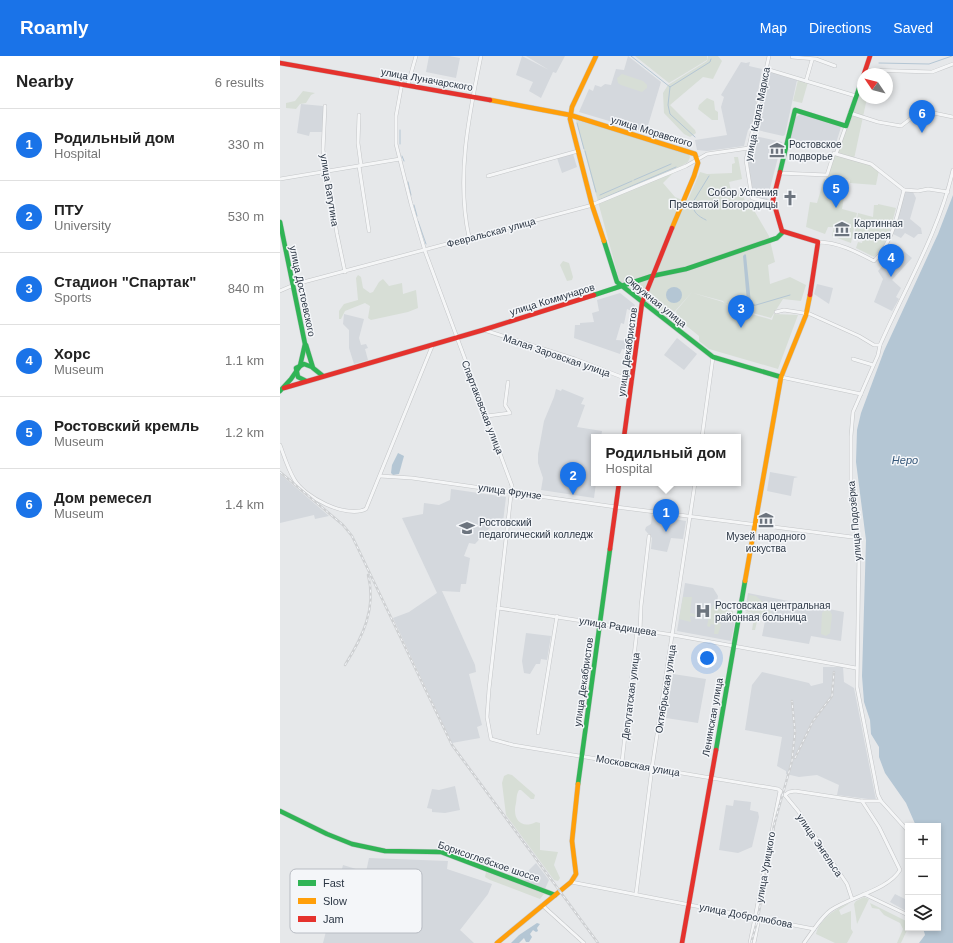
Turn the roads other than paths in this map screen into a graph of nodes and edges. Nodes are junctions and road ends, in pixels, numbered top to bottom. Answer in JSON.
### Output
{"nodes":[{"id":1,"x":416,"y":56,"type":"edge"},
{"id":2,"x":481,"y":56,"type":"edge"},
{"id":3,"x":596,"y":56,"type":"edge"},
{"id":4,"x":769,"y":56,"type":"edge"},
{"id":5,"x":870,"y":56,"type":"edge"},
{"id":6,"x":792,"y":57,"type":"dead end"},
{"id":7,"x":812,"y":60,"type":"junction"},
{"id":8,"x":280,"y":63,"type":"edge"},
{"id":9,"x":953,"y":64,"type":"edge"},
{"id":10,"x":834,"y":66,"type":"dead end"},
{"id":11,"x":866,"y":68,"type":"edge"},
{"id":12,"x":766,"y":69,"type":"junction"},
{"id":13,"x":893,"y":72,"type":"edge"},
{"id":14,"x":806,"y":81,"type":"junction"},
{"id":15,"x":402,"y":83,"type":"junction"},
{"id":16,"x":408,"y":84,"type":"junction"},
{"id":17,"x":473,"y":96,"type":"junction"},
{"id":18,"x":856,"y":96,"type":"joint"},
{"id":19,"x":325,"y":106,"type":"dead end"},
{"id":20,"x":850,"y":113,"type":"junction"},
{"id":21,"x":359,"y":115,"type":"dead end"},
{"id":22,"x":570,"y":115,"type":"junction"},
{"id":23,"x":953,"y":117,"type":"edge"},
{"id":24,"x":846,"y":126,"type":"junction"},
{"id":25,"x":749,"y":148,"type":"junction"},
{"id":26,"x":578,"y":151,"type":"junction"},
{"id":27,"x":834,"y":153,"type":"dead end"},
{"id":28,"x":400,"y":159,"type":"junction"},
{"id":29,"x":698,"y":160,"type":"junction"},
{"id":30,"x":360,"y":166,"type":"junction"},
{"id":31,"x":326,"y":170,"type":"junction"},
{"id":32,"x":953,"y":170,"type":"edge"},
{"id":33,"x":779,"y":173,"type":"junction"},
{"id":34,"x":488,"y":176,"type":"dead end"},
{"id":35,"x":280,"y":179,"type":"edge"},
{"id":36,"x":904,"y":190,"type":"junction"},
{"id":37,"x":948,"y":192,"type":"junction"},
{"id":38,"x":773,"y":203,"type":"junction"},
{"id":39,"x":592,"y":205,"type":"junction"},
{"id":40,"x":280,"y":222,"type":"edge"},
{"id":41,"x":369,"y":231,"type":"dead end"},
{"id":42,"x":784,"y":232,"type":"junction"},
{"id":43,"x":469,"y":237,"type":"junction"},
{"id":44,"x":280,"y":240,"type":"edge"},
{"id":45,"x":818,"y":242,"type":"junction"},
{"id":46,"x":425,"y":250,"type":"junction"},
{"id":47,"x":345,"y":272,"type":"junction"},
{"id":48,"x":652,"y":276,"type":"junction"},
{"id":49,"x":292,"y":287,"type":"junction"},
{"id":50,"x":621,"y":287,"type":"junction"},
{"id":51,"x":280,"y":291,"type":"edge"},
{"id":52,"x":642,"y":303,"type":"junction"},
{"id":53,"x":776,"y":312,"type":"dead end"},
{"id":54,"x":806,"y":314,"type":"junction"},
{"id":55,"x":483,"y":330,"type":"junction"},
{"id":56,"x":458,"y":338,"type":"junction"},
{"id":57,"x":305,"y":344,"type":"junction"},
{"id":58,"x":433,"y":344,"type":"junction"},
{"id":59,"x":880,"y":346,"type":"junction"},
{"id":60,"x":713,"y":357,"type":"junction"},
{"id":61,"x":852,"y":359,"type":"dead end"},
{"id":62,"x":301,"y":365,"type":"junction"},
{"id":63,"x":873,"y":365,"type":"junction"},
{"id":64,"x":313,"y":368,"type":"junction"},
{"id":65,"x":296,"y":371,"type":"junction"},
{"id":66,"x":323,"y":376,"type":"junction"},
{"id":67,"x":781,"y":377,"type":"junction"},
{"id":68,"x":308,"y":380,"type":"junction"},
{"id":69,"x":632,"y":381,"type":"junction"},
{"id":70,"x":508,"y":382,"type":"dead end"},
{"id":71,"x":281,"y":388,"type":"edge"},
{"id":72,"x":861,"y":394,"type":"junction"},
{"id":73,"x":487,"y":416,"type":"junction"},
{"id":74,"x":624,"y":434,"type":"edge"},
{"id":75,"x":702,"y":434,"type":"edge"},
{"id":76,"x":280,"y":445,"type":"edge"},
{"id":77,"x":380,"y":476,"type":"junction"},
{"id":78,"x":618,"y":486,"type":"edge"},
{"id":79,"x":695,"y":486,"type":"edge"},
{"id":80,"x":512,"y":492,"type":"junction"},
{"id":81,"x":616,"y":507,"type":"junction"},
{"id":82,"x":690,"y":515,"type":"junction"},
{"id":83,"x":756,"y":525,"type":"junction"},
{"id":84,"x":649,"y":536,"type":"dead end"},
{"id":85,"x":852,"y":537,"type":"dead end"},
{"id":86,"x":498,"y":608,"type":"junction"},
{"id":87,"x":557,"y":616,"type":"junction"},
{"id":88,"x":600,"y":624,"type":"junction"},
{"id":89,"x":639,"y":630,"type":"junction"},
{"id":90,"x":673,"y":636,"type":"junction"},
{"id":91,"x":734,"y":646,"type":"junction"},
{"id":92,"x":856,"y":668,"type":"junction"},
{"id":93,"x":538,"y":733,"type":"dead end"},
{"id":94,"x":491,"y":739,"type":"joint"},
{"id":95,"x":582,"y":756,"type":"junction"},
{"id":96,"x":622,"y":762,"type":"junction"},
{"id":97,"x":652,"y":768,"type":"junction"},
{"id":98,"x":711,"y":778,"type":"junction"},
{"id":99,"x":783,"y":793,"type":"junction"},
{"id":100,"x":862,"y":801,"type":"junction"},
{"id":101,"x":881,"y":801,"type":"junction"},
{"id":102,"x":280,"y":812,"type":"edge"},
{"id":103,"x":905,"y":828,"type":"edge"},
{"id":104,"x":571,"y":882,"type":"junction"},
{"id":105,"x":636,"y":894,"type":"junction"},
{"id":106,"x":864,"y":894,"type":"junction"},
{"id":107,"x":555,"y":895,"type":"junction"},
{"id":108,"x":852,"y":899,"type":"junction"},
{"id":109,"x":689,"y":904,"type":"junction"},
{"id":110,"x":542,"y":905,"type":"junction"},
{"id":111,"x":905,"y":914,"type":"edge"},
{"id":112,"x":758,"y":918,"type":"junction"},
{"id":113,"x":814,"y":929,"type":"junction"},
{"id":114,"x":497,"y":943,"type":"edge"},
{"id":115,"x":584,"y":943,"type":"edge"},
{"id":116,"x":682,"y":943,"type":"edge"},
{"id":117,"x":750,"y":943,"type":"edge"},
{"id":118,"x":754,"y":943,"type":"edge"},
{"id":119,"x":804,"y":943,"type":"edge"}],
"edges":[{"from":1,"to":16,"type":"street"},
{"from":2,"to":17,"type":"street"},
{"from":3,"to":22,"type":"main road"},
{"from":4,"to":12,"type":"street","name":"улица Карла Маркса"},
{"from":5,"to":11,"type":"main road"},
{"from":6,"to":7,"type":"street"},
{"from":7,"to":10,"type":"street"},
{"from":7,"to":14,"type":"street"},
{"from":8,"to":15,"type":"main road","name":"улица Луначарского"},
{"from":9,"to":13,"type":"street"},
{"from":12,"to":14,"type":"street"},
{"from":12,"to":25,"type":"street","name":"улица Карла Маркса"},
{"from":14,"to":18,"type":"street"},
{"from":15,"to":16,"type":"main road","name":"улица Луначарского"},
{"from":15,"to":28,"type":"street","name":"Спартаковская улица"},
{"from":16,"to":17,"type":"main road","name":"улица Луначарского"},
{"from":17,"to":22,"type":"main road","name":"улица Луначарского"},
{"from":17,"to":43,"type":"street"},
{"from":18,"to":20,"type":"main road"},
{"from":19,"to":31,"type":"street","name":"улица Ватутина"},
{"from":20,"to":23,"type":"street"},
{"from":20,"to":24,"type":"main road"},
{"from":21,"to":30,"type":"street"},
{"from":22,"to":26,"type":"main road","name":"Окружная улица"},
{"from":22,"to":29,"type":"main road","name":"улица Моравского"},
{"from":24,"to":33,"type":"main road"},
{"from":24,"to":36,"type":"street"},
{"from":25,"to":29,"type":"street","name":"улица Моравского"},
{"from":25,"to":38,"type":"street","name":"улица Карла Маркса"},
{"from":26,"to":34,"type":"street"},
{"from":26,"to":39,"type":"main road","name":"Окружная улица"},
{"from":27,"to":33,"type":"street"},
{"from":28,"to":30,"type":"street"},
{"from":28,"to":46,"type":"street","name":"Спартаковская улица"},
{"from":29,"to":39,"type":"street","name":"Февральская улица"},
{"from":29,"to":48,"type":"main road","name":"улица Декабристов"},
{"from":30,"to":31,"type":"street"},
{"from":30,"to":41,"type":"street"},
{"from":31,"to":35,"type":"street"},
{"from":31,"to":47,"type":"street","name":"улица Ватутина"},
{"from":32,"to":37,"type":"street","name":"улица Подозёрка"},
{"from":33,"to":38,"type":"main road"},
{"from":36,"to":37,"type":"street"},
{"from":36,"to":45,"type":"street"},
{"from":37,"to":59,"type":"street","name":"улица Подозёрка"},
{"from":38,"to":42,"type":"main road"},
{"from":39,"to":43,"type":"street","name":"Февральская улица"},
{"from":39,"to":50,"type":"main road","name":"Окружная улица"},
{"from":40,"to":49,"type":"main road","name":"улица Достоевского"},
{"from":42,"to":45,"type":"main road"},
{"from":42,"to":48,"type":"main road","name":"улица Коммунаров"},
{"from":43,"to":46,"type":"street","name":"Февральская улица"},
{"from":44,"to":49,"type":"main road","name":"улица Достоевского"},
{"from":45,"to":54,"type":"main road","name":"Ленинская улица"},
{"from":46,"to":47,"type":"street","name":"Февральская улица"},
{"from":46,"to":56,"type":"street","name":"Спартаковская улица"},
{"from":47,"to":49,"type":"street","name":"Февральская улица"},
{"from":48,"to":50,"type":"main road","name":"улица Коммунаров"},
{"from":48,"to":52,"type":"main road","name":"улица Декабристов"},
{"from":49,"to":51,"type":"street","name":"Февральская улица"},
{"from":49,"to":57,"type":"main road","name":"улица Достоевского"},
{"from":49,"to":65,"type":"main road","name":"улица Достоевского"},
{"from":50,"to":52,"type":"main road","name":"Окружная улица"},
{"from":50,"to":55,"type":"main road","name":"улица Коммунаров"},
{"from":52,"to":60,"type":"main road","name":"Окружная улица"},
{"from":52,"to":69,"type":"main road","name":"улица Декабристов"},
{"from":53,"to":54,"type":"street"},
{"from":54,"to":59,"type":"street"},
{"from":54,"to":67,"type":"main road","name":"Ленинская улица"},
{"from":55,"to":56,"type":"main road","name":"улица Коммунаров"},
{"from":55,"to":69,"type":"street","name":"Малая Заровская улица"},
{"from":56,"to":58,"type":"main road","name":"улица Коммунаров"},
{"from":56,"to":73,"type":"street","name":"Спартаковская улица"},
{"from":57,"to":62,"type":"main road","name":"улица Достоевского"},
{"from":57,"to":64,"type":"main road"},
{"from":58,"to":66,"type":"main road","name":"улица Коммунаров"},
{"from":58,"to":77,"type":"street"},
{"from":59,"to":63,"type":"street","name":"улица Подозёрка"},
{"from":60,"to":67,"type":"main road","name":"Окружная улица"},
{"from":60,"to":75,"type":"street"},
{"from":61,"to":63,"type":"street"},
{"from":62,"to":64,"type":"main road"},
{"from":62,"to":65,"type":"main road"},
{"from":63,"to":72,"type":"street","name":"улица Подозёрка"},
{"from":64,"to":66,"type":"main road"},
{"from":64,"to":68,"type":"main road"},
{"from":65,"to":68,"type":"main road"},
{"from":65,"to":71,"type":"main road"},
{"from":66,"to":68,"type":"main road","name":"улица Коммунаров"},
{"from":67,"to":72,"type":"street","name":"Окружная улица"},
{"from":67,"to":83,"type":"main road","name":"Ленинская улица"},
{"from":68,"to":71,"type":"main road","name":"улица Коммунаров"},
{"from":69,"to":74,"type":"main road","name":"улица Декабристов"},
{"from":70,"to":73,"type":"street"},
{"from":72,"to":92,"type":"street","name":"улица Подозёрка"},
{"from":73,"to":80,"type":"street","name":"Спартаковская улица"},
{"from":76,"to":77,"type":"street"},
{"from":77,"to":80,"type":"street","name":"улица Фрунзе"},
{"from":78,"to":81,"type":"main road","name":"улица Декабристов"},
{"from":79,"to":82,"type":"street","name":"Октябрьская улица"},
{"from":80,"to":81,"type":"street","name":"улица Фрунзе"},
{"from":80,"to":86,"type":"street","name":"Спартаковская улица"},
{"from":81,"to":82,"type":"street","name":"улица Фрунзе"},
{"from":81,"to":88,"type":"main road","name":"улица Декабристов"},
{"from":82,"to":83,"type":"street","name":"улица Фрунзе"},
{"from":82,"to":90,"type":"street","name":"Октябрьская улица"},
{"from":83,"to":85,"type":"street","name":"улица Фрунзе"},
{"from":83,"to":91,"type":"main road","name":"Ленинская улица"},
{"from":84,"to":89,"type":"street","name":"Депутатская улица"},
{"from":86,"to":87,"type":"street","name":"улица Радищева"},
{"from":86,"to":94,"type":"street","name":"Спартаковская улица"},
{"from":87,"to":88,"type":"street","name":"улица Радищева"},
{"from":87,"to":93,"type":"street"},
{"from":88,"to":89,"type":"street","name":"улица Радищева"},
{"from":88,"to":95,"type":"main road","name":"улица Декабристов"},
{"from":89,"to":90,"type":"street","name":"улица Радищева"},
{"from":89,"to":96,"type":"street","name":"Депутатская улица"},
{"from":90,"to":91,"type":"street","name":"улица Радищева"},
{"from":90,"to":97,"type":"street","name":"Октябрьская улица"},
{"from":91,"to":92,"type":"street","name":"улица Радищева"},
{"from":91,"to":98,"type":"main road","name":"Ленинская улица"},
{"from":92,"to":101,"type":"street","name":"улица Подозёрка"},
{"from":94,"to":95,"type":"street","name":"Московская улица"},
{"from":95,"to":96,"type":"street","name":"Московская улица"},
{"from":95,"to":104,"type":"main road","name":"улица Декабристов"},
{"from":96,"to":97,"type":"street","name":"Московская улица"},
{"from":97,"to":98,"type":"street","name":"Московская улица"},
{"from":97,"to":105,"type":"street","name":"Октябрьская улица"},
{"from":98,"to":99,"type":"street","name":"Московская улица"},
{"from":98,"to":109,"type":"main road","name":"Ленинская улица"},
{"from":99,"to":100,"type":"street","name":"Московская улица"},
{"from":99,"to":108,"type":"street","name":"улица Энгельса"},
{"from":99,"to":112,"type":"street","name":"улица Урицкого"},
{"from":100,"to":101,"type":"street","name":"Московская улица"},
{"from":100,"to":106,"type":"street"},
{"from":101,"to":103,"type":"street","name":"улица Подозёрка"},
{"from":102,"to":107,"type":"main road","name":"Борисоглебское шоссе"},
{"from":104,"to":105,"type":"street","name":"улица Добролюбова"},
{"from":104,"to":107,"type":"main road"},
{"from":105,"to":109,"type":"street","name":"улица Добролюбова"},
{"from":106,"to":108,"type":"street"},
{"from":106,"to":111,"type":"street"},
{"from":107,"to":110,"type":"main road"},
{"from":108,"to":113,"type":"street"},
{"from":109,"to":112,"type":"street","name":"улица Добролюбова"},
{"from":109,"to":116,"type":"main road","name":"Ленинская улица"},
{"from":110,"to":114,"type":"main road"},
{"from":110,"to":115,"type":"street"},
{"from":112,"to":113,"type":"street","name":"улица Добролюбова"},
{"from":112,"to":117,"type":"street","name":"улица Урицкого"},
{"from":112,"to":118,"type":"street","name":"улица Урицкого"},
{"from":113,"to":119,"type":"street"}]}
